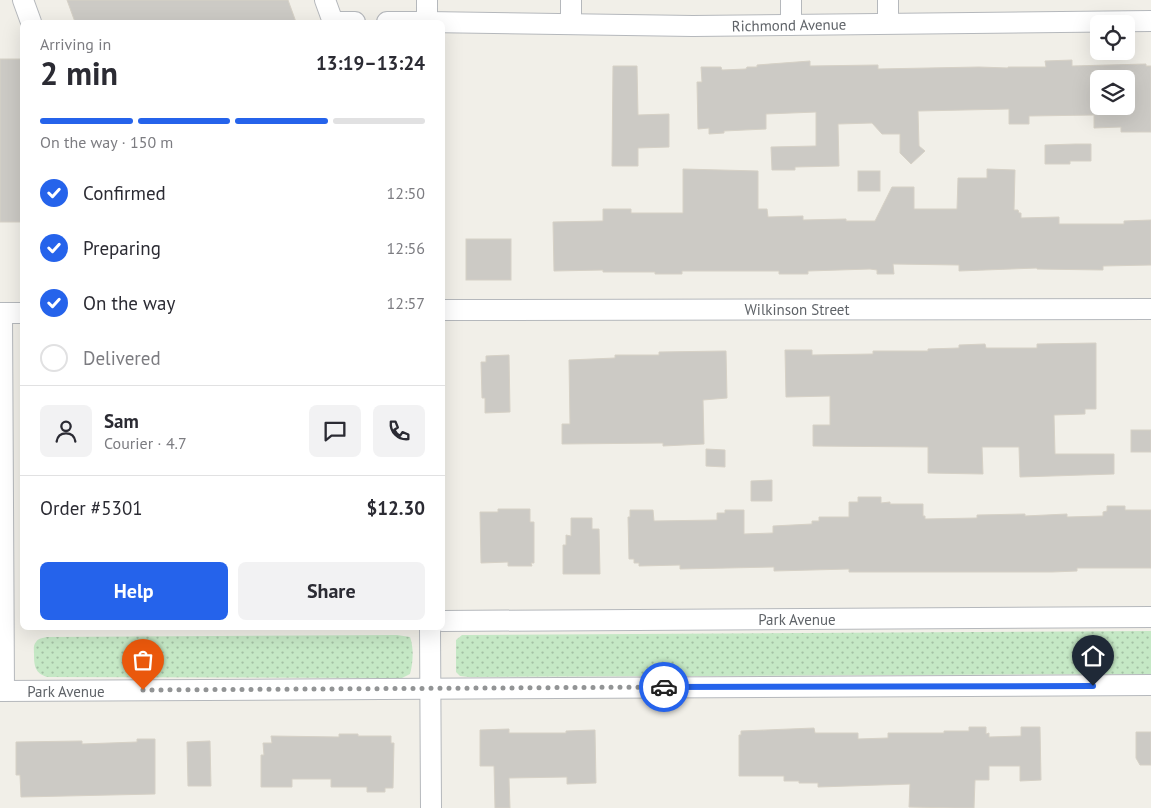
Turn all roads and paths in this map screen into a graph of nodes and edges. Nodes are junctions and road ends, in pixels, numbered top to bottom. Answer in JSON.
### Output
{"nodes":[{"id":1,"x":23,"y":0,"type":"edge"},
{"id":2,"x":325,"y":0,"type":"edge"},
{"id":3,"x":427,"y":0,"type":"edge"},
{"id":4,"x":571,"y":0,"type":"edge"},
{"id":5,"x":790,"y":0,"type":"edge"},
{"id":6,"x":888,"y":0,"type":"edge"},
{"id":7,"x":30,"y":20,"type":"edge"},
{"id":8,"x":332,"y":20,"type":"edge"},
{"id":9,"x":427,"y":20,"type":"edge"},
{"id":10,"x":1151,"y":21,"type":"edge"},
{"id":11,"x":445,"y":22,"type":"edge"},
{"id":12,"x":571,"y":24,"type":"junction"},
{"id":13,"x":888,"y":24,"type":"junction"},
{"id":14,"x":791,"y":25,"type":"junction"},
{"id":15,"x":1151,"y":309,"type":"edge"},
{"id":16,"x":445,"y":310,"type":"edge"},
{"id":17,"x":20,"y":313,"type":"edge"},
{"id":18,"x":1,"y":314,"type":"edge"},
{"id":19,"x":1151,"y":617,"type":"edge"},
{"id":20,"x":445,"y":621,"type":"edge"},
{"id":21,"x":9,"y":623,"type":"edge"},
{"id":22,"x":430,"y":630,"type":"edge"},
{"id":23,"x":1151,"y":685,"type":"edge"},
{"id":24,"x":431,"y":688,"type":"junction"},
{"id":25,"x":2,"y":691,"type":"edge"},
{"id":26,"x":431,"y":808,"type":"edge"}],
"edges":[{"from":1,"to":7,"type":"street"},
{"from":2,"to":8,"type":"street"},
{"from":3,"to":9,"type":"street"},
{"from":4,"to":12,"type":"street"},
{"from":5,"to":14,"type":"street"},
{"from":6,"to":13,"type":"street"},
{"from":10,"to":13,"type":"street","name":"Richmond Avenue"},
{"from":11,"to":12,"type":"street","name":"Richmond Avenue"},
{"from":12,"to":14,"type":"street","name":"Richmond Avenue"},
{"from":13,"to":14,"type":"street","name":"Richmond Avenue"},
{"from":15,"to":16,"type":"street","name":"Wilkinson Street"},
{"from":17,"to":18,"type":"street"},
{"from":18,"to":21,"type":"street"},
{"from":19,"to":20,"type":"street","name":"Park Avenue"},
{"from":21,"to":25,"type":"street"},
{"from":22,"to":24,"type":"street"},
{"from":23,"to":24,"type":"street","name":"Park Avenue"},
{"from":24,"to":25,"type":"street","name":"Park Avenue"},
{"from":24,"to":26,"type":"street"}]}
